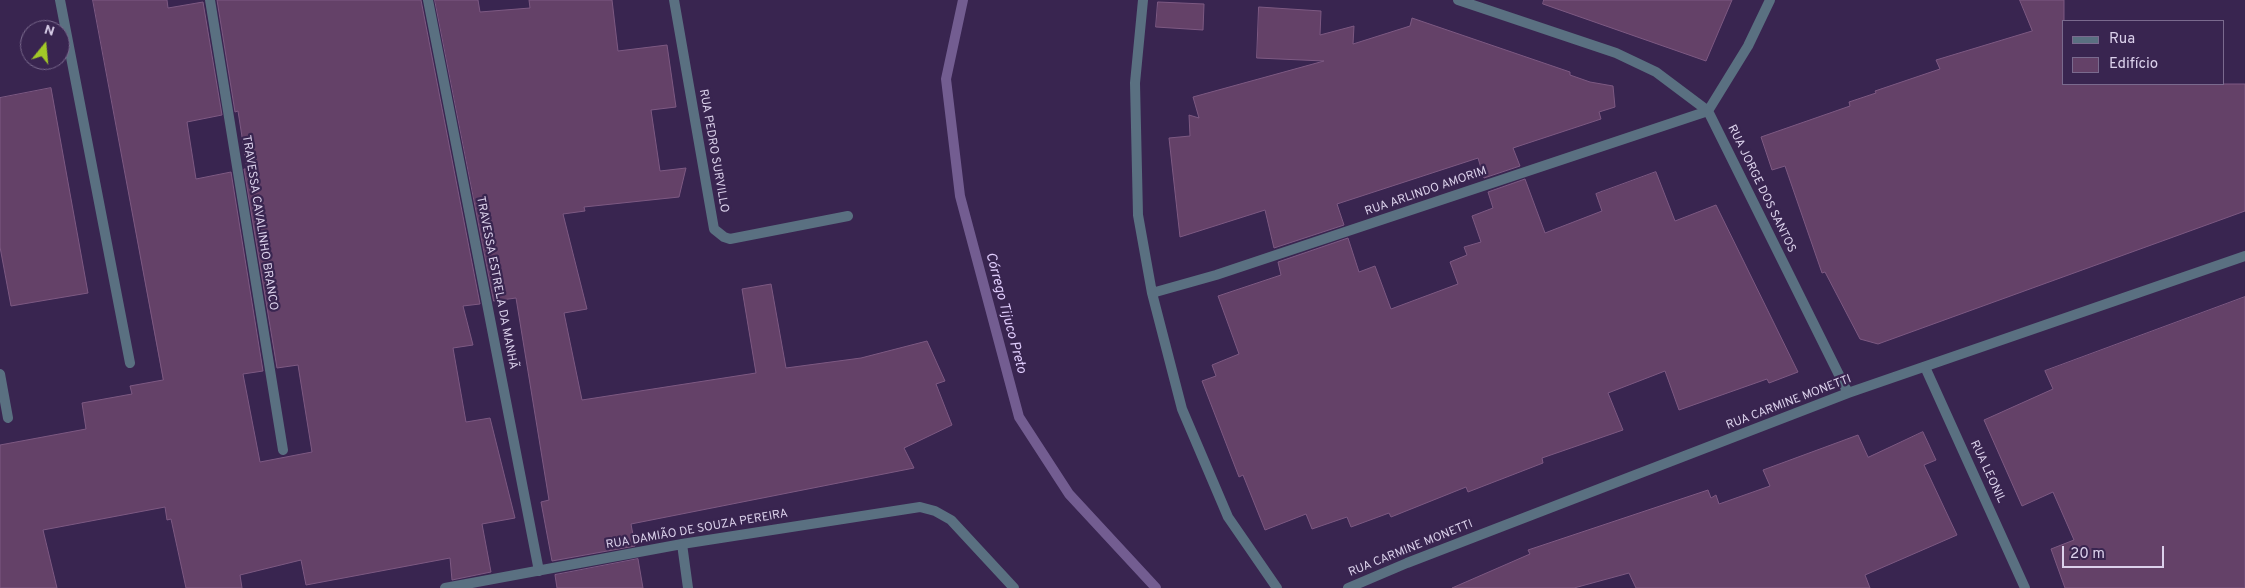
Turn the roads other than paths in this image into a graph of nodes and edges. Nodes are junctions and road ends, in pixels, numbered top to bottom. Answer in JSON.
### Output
{"nodes":[{"id":1,"x":60,"y":0,"type":"edge"},
{"id":2,"x":210,"y":0,"type":"edge"},
{"id":3,"x":428,"y":0,"type":"edge"},
{"id":4,"x":674,"y":0,"type":"edge"},
{"id":5,"x":1143,"y":0,"type":"edge"},
{"id":6,"x":1458,"y":0,"type":"edge"},
{"id":7,"x":1770,"y":0,"type":"edge"},
{"id":8,"x":1708,"y":112,"type":"junction"},
{"id":9,"x":848,"y":216,"type":"dead end"},
{"id":10,"x":2245,"y":256,"type":"edge"},
{"id":11,"x":1152,"y":293,"type":"junction"},
{"id":12,"x":130,"y":363,"type":"dead end"},
{"id":13,"x":1925,"y":367,"type":"junction"},
{"id":14,"x":0,"y":374,"type":"edge"},
{"id":15,"x":1848,"y":393,"type":"junction"},
{"id":16,"x":8,"y":418,"type":"dead end"},
{"id":17,"x":283,"y":450,"type":"dead end"},
{"id":18,"x":682,"y":544,"type":"junction"},
{"id":19,"x":539,"y":571,"type":"junction"},
{"id":20,"x":446,"y":588,"type":"edge"},
{"id":21,"x":688,"y":588,"type":"edge"},
{"id":22,"x":1014,"y":588,"type":"edge"},
{"id":23,"x":1278,"y":588,"type":"edge"},
{"id":24,"x":1348,"y":588,"type":"edge"},
{"id":25,"x":2025,"y":588,"type":"edge"}],
"edges":[{"from":1,"to":12,"type":"street"},
{"from":2,"to":17,"type":"street","name":"TRAVESSA CAVALINHO BRANCO"},
{"from":3,"to":19,"type":"street","name":"TRAVESSA ESTRELA DA MANHÃ"},
{"from":4,"to":9,"type":"street","name":"RUA PEDRO SURVILLO"},
{"from":5,"to":11,"type":"street"},
{"from":6,"to":8,"type":"street"},
{"from":7,"to":8,"type":"street"},
{"from":8,"to":11,"type":"street","name":"RUA ARLINDO AMORIM"},
{"from":8,"to":15,"type":"street","name":"RUA JORGE DOS SANTOS"},
{"from":10,"to":13,"type":"street","name":"RUA CARMINE MONETTI"},
{"from":11,"to":23,"type":"street"},
{"from":13,"to":15,"type":"street","name":"RUA CARMINE MONETTI"},
{"from":13,"to":25,"type":"street","name":"RUA LEONIL"},
{"from":14,"to":16,"type":"street"},
{"from":15,"to":24,"type":"street","name":"RUA CARMINE MONETTI"},
{"from":18,"to":19,"type":"street","name":"RUA DAMIÃO DE SOUZA PEREIRA"},
{"from":18,"to":21,"type":"street"},
{"from":18,"to":22,"type":"street","name":"RUA DAMIÃO DE SOUZA PEREIRA"},
{"from":19,"to":20,"type":"street","name":"RUA DAMIÃO DE SOUZA PEREIRA"}]}
